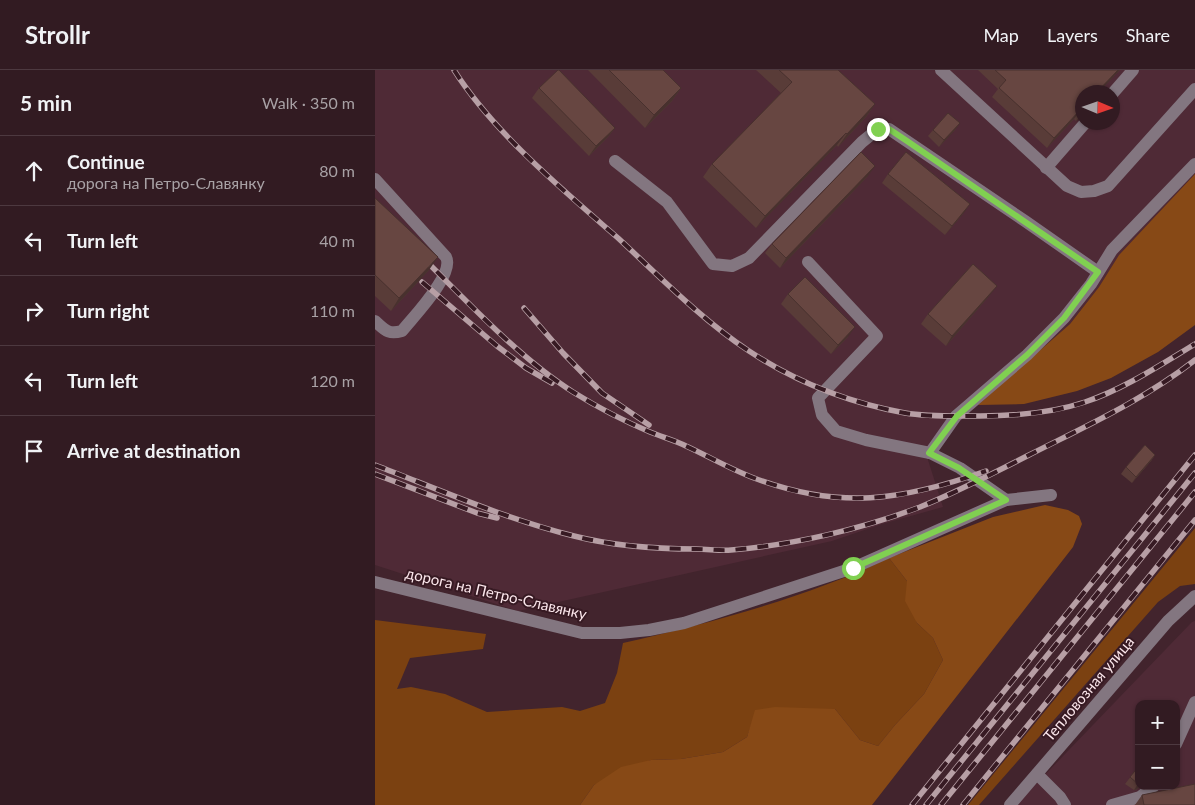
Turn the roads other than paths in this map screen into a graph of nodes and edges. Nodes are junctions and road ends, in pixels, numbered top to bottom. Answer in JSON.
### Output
{"nodes":[{"id":1,"x":941,"y":70,"type":"edge"},
{"id":2,"x":1133,"y":70,"type":"edge"},
{"id":3,"x":1120,"y":85,"type":"edge"},
{"id":4,"x":1195,"y":89,"type":"edge"},
{"id":5,"x":1079,"y":130,"type":"edge"},
{"id":6,"x":615,"y":161,"type":"dead end"},
{"id":7,"x":1195,"y":164,"type":"edge"},
{"id":8,"x":1046,"y":168,"type":"junction"},
{"id":9,"x":375,"y":179,"type":"edge"},
{"id":10,"x":808,"y":262,"type":"dead end"},
{"id":11,"x":1098,"y":272,"type":"junction"},
{"id":12,"x":375,"y":321,"type":"edge"},
{"id":13,"x":929,"y":453,"type":"junction"},
{"id":14,"x":1051,"y":495,"type":"dead end"},
{"id":15,"x":1006,"y":500,"type":"junction"},
{"id":16,"x":375,"y":582,"type":"edge"},
{"id":17,"x":1195,"y":596,"type":"edge"},
{"id":18,"x":1195,"y":702,"type":"edge"},
{"id":19,"x":1180,"y":735,"type":"edge"},
{"id":20,"x":1037,"y":774,"type":"junction"},
{"id":21,"x":1149,"y":790,"type":"edge"},
{"id":22,"x":1010,"y":805,"type":"edge"},
{"id":23,"x":1065,"y":805,"type":"edge"},
{"id":24,"x":1112,"y":805,"type":"edge"}],
"edges":[{"from":1,"to":8,"type":"street"},
{"from":2,"to":3,"type":"street"},
{"from":4,"to":8,"type":"street"},
{"from":5,"to":8,"type":"street"},
{"from":6,"to":11,"type":"street"},
{"from":7,"to":11,"type":"street"},
{"from":9,"to":12,"type":"street"},
{"from":10,"to":13,"type":"street"},
{"from":11,"to":13,"type":"street"},
{"from":13,"to":15,"type":"street"},
{"from":14,"to":15,"type":"street","name":"дорога на Петро-Славянку"},
{"from":15,"to":16,"type":"street","name":"дорога на Петро-Славянку"},
{"from":17,"to":20,"type":"street","name":"Тепловозная улица"},
{"from":18,"to":19,"type":"street"},
{"from":20,"to":22,"type":"street","name":"Тепловозная улица"},
{"from":20,"to":23,"type":"street"},
{"from":21,"to":24,"type":"street"}]}
